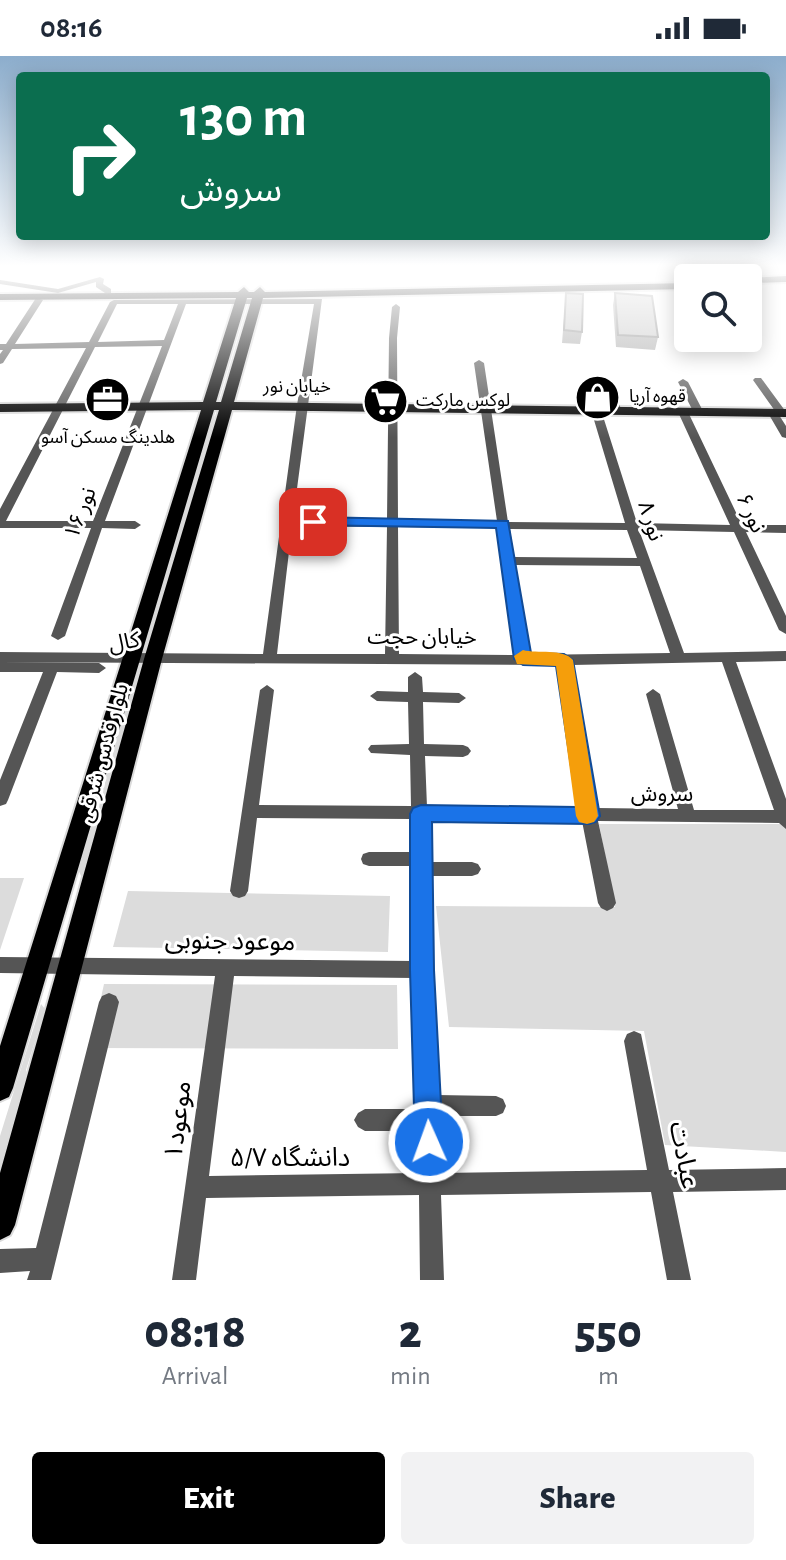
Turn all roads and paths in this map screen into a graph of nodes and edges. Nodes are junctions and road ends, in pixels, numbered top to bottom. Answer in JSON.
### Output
{"nodes":[{"id":1,"x":21,"y":324,"type":"edge"},
{"id":2,"x":103,"y":324,"type":"edge"},
{"id":3,"x":175,"y":324,"type":"edge"},
{"id":4,"x":242,"y":324,"type":"edge"},
{"id":5,"x":315,"y":324,"type":"edge"},
{"id":6,"x":396,"y":324,"type":"edge"},
{"id":7,"x":168,"y":343,"type":"junction"},
{"id":8,"x":92,"y":345,"type":"junction"},
{"id":9,"x":5,"y":346,"type":"edge"},
{"id":10,"x":0,"y":361,"type":"edge"},
{"id":11,"x":479,"y":363,"type":"dead end"},
{"id":12,"x":758,"y":380,"type":"dead end"},
{"id":13,"x":604,"y":381,"type":"dead end"},
{"id":14,"x":683,"y":382,"type":"dead end"},
{"id":15,"x":145,"y":405,"type":"junction"},
{"id":16,"x":217,"y":405,"type":"junction"},
{"id":17,"x":302,"y":405,"type":"junction"},
{"id":18,"x":394,"y":406,"type":"junction"},
{"id":19,"x":0,"y":408,"type":"edge"},
{"id":20,"x":59,"y":408,"type":"junction"},
{"id":21,"x":485,"y":408,"type":"junction"},
{"id":22,"x":596,"y":410,"type":"junction"},
{"id":23,"x":617,"y":411,"type":"junction"},
{"id":24,"x":683,"y":412,"type":"junction"},
{"id":25,"x":699,"y":413,"type":"junction"},
{"id":26,"x":780,"y":413,"type":"edge"},
{"id":27,"x":786,"y":435,"type":"edge"},
{"id":28,"x":0,"y":522,"type":"edge"},
{"id":29,"x":287,"y":522,"type":"junction"},
{"id":30,"x":393,"y":523,"type":"junction"},
{"id":31,"x":503,"y":524,"type":"junction"},
{"id":32,"x":631,"y":524,"type":"junction"},
{"id":33,"x":95,"y":525,"type":"junction"},
{"id":34,"x":135,"y":525,"type":"dead end"},
{"id":35,"x":736,"y":528,"type":"junction"},
{"id":36,"x":786,"y":529,"type":"edge"},
{"id":37,"x":509,"y":561,"type":"junction"},
{"id":38,"x":644,"y":562,"type":"junction"},
{"id":39,"x":786,"y":630,"type":"edge"},
{"id":40,"x":58,"y":636,"type":"dead end"},
{"id":41,"x":675,"y":650,"type":"junction"},
{"id":42,"x":727,"y":656,"type":"junction"},
{"id":43,"x":786,"y":656,"type":"edge"},
{"id":44,"x":0,"y":657,"type":"edge"},
{"id":45,"x":153,"y":659,"type":"junction"},
{"id":46,"x":392,"y":659,"type":"junction"},
{"id":47,"x":523,"y":659,"type":"junction"},
{"id":48,"x":269,"y":660,"type":"junction"},
{"id":49,"x":564,"y":660,"type":"junction"},
{"id":50,"x":130,"y":663,"type":"junction"},
{"id":51,"x":0,"y":667,"type":"edge"},
{"id":52,"x":52,"y":668,"type":"junction"},
{"id":53,"x":415,"y":677,"type":"dead end"},
{"id":54,"x":267,"y":690,"type":"dead end"},
{"id":55,"x":653,"y":694,"type":"dead end"},
{"id":56,"x":377,"y":696,"type":"dead end"},
{"id":57,"x":416,"y":697,"type":"junction"},
{"id":58,"x":459,"y":698,"type":"dead end"},
{"id":59,"x":376,"y":749,"type":"dead end"},
{"id":60,"x":418,"y":750,"type":"junction"},
{"id":61,"x":463,"y":751,"type":"dead end"},
{"id":62,"x":0,"y":800,"type":"edge"},
{"id":63,"x":249,"y":811,"type":"junction"},
{"id":64,"x":421,"y":814,"type":"junction"},
{"id":65,"x":589,"y":816,"type":"junction"},
{"id":66,"x":688,"y":816,"type":"junction"},
{"id":67,"x":785,"y":818,"type":"edge"},
{"id":68,"x":369,"y":859,"type":"dead end"},
{"id":69,"x":421,"y":864,"type":"junction"},
{"id":70,"x":472,"y":869,"type":"dead end"},
{"id":71,"x":239,"y":891,"type":"dead end"},
{"id":72,"x":607,"y":903,"type":"dead end"},
{"id":73,"x":0,"y":965,"type":"edge"},
{"id":74,"x":37,"y":965,"type":"junction"},
{"id":75,"x":70,"y":965,"type":"junction"},
{"id":76,"x":226,"y":967,"type":"junction"},
{"id":77,"x":422,"y":970,"type":"junction"},
{"id":78,"x":109,"y":1002,"type":"dead end"},
{"id":79,"x":634,"y":1041,"type":"dead end"},
{"id":80,"x":0,"y":1088,"type":"edge"},
{"id":81,"x":496,"y":1106,"type":"dead end"},
{"id":82,"x":428,"y":1113,"type":"junction"},
{"id":83,"x":365,"y":1120,"type":"dead end"},
{"id":84,"x":786,"y":1179,"type":"edge"},
{"id":85,"x":660,"y":1180,"type":"junction"},
{"id":86,"x":431,"y":1185,"type":"junction"},
{"id":87,"x":197,"y":1187,"type":"junction"},
{"id":88,"x":0,"y":1225,"type":"edge"},
{"id":89,"x":0,"y":1261,"type":"edge"},
{"id":90,"x":42,"y":1269,"type":"edge"},
{"id":91,"x":184,"y":1280,"type":"edge"},
{"id":92,"x":432,"y":1280,"type":"edge"},
{"id":93,"x":679,"y":1280,"type":"edge"}],
"edges":[{"from":1,"to":9,"type":"street"},
{"from":2,"to":8,"type":"street"},
{"from":3,"to":7,"type":"street","name":"نور ۱۶"},
{"from":4,"to":16,"type":"main road","name":"بلوار قدس شرقی"},
{"from":5,"to":17,"type":"street"},
{"from":6,"to":18,"type":"street"},
{"from":7,"to":8,"type":"street"},
{"from":7,"to":15,"type":"street","name":"نور ۱۶"},
{"from":8,"to":9,"type":"street"},
{"from":8,"to":20,"type":"street"},
{"from":9,"to":10,"type":"street"},
{"from":11,"to":21,"type":"street"},
{"from":12,"to":26,"type":"street"},
{"from":13,"to":23,"type":"street"},
{"from":14,"to":25,"type":"street"},
{"from":15,"to":16,"type":"main road","name":"خیابان نور"},
{"from":15,"to":20,"type":"main road","name":"خیابان نور"},
{"from":15,"to":33,"type":"street","name":"نور ۱۶"},
{"from":16,"to":17,"type":"main road","name":"خیابان نور"},
{"from":16,"to":45,"type":"main road","name":"بلوار قدس شرقی"},
{"from":16,"to":50,"type":"main road","name":"بلوار قدس شرقی"},
{"from":17,"to":18,"type":"main road","name":"خیابان نور"},
{"from":17,"to":29,"type":"street"},
{"from":18,"to":21,"type":"main road","name":"خیابان نور"},
{"from":18,"to":30,"type":"street"},
{"from":19,"to":20,"type":"main road","name":"خیابان نور"},
{"from":20,"to":28,"type":"street"},
{"from":21,"to":22,"type":"main road","name":"خیابان نور"},
{"from":21,"to":31,"type":"street"},
{"from":22,"to":23,"type":"main road","name":"خیابان نور"},
{"from":22,"to":32,"type":"street","name":"نور ۸"},
{"from":23,"to":24,"type":"main road","name":"خیابان نور"},
{"from":24,"to":25,"type":"main road","name":"خیابان نور"},
{"from":24,"to":35,"type":"street","name":"نور ۶"},
{"from":25,"to":26,"type":"main road","name":"خیابان نور"},
{"from":26,"to":27,"type":"street"},
{"from":28,"to":33,"type":"street"},
{"from":29,"to":30,"type":"street"},
{"from":29,"to":48,"type":"street"},
{"from":30,"to":31,"type":"street"},
{"from":30,"to":46,"type":"street"},
{"from":31,"to":32,"type":"street"},
{"from":31,"to":37,"type":"street"},
{"from":32,"to":35,"type":"street"},
{"from":32,"to":38,"type":"street","name":"نور ۸"},
{"from":33,"to":34,"type":"street"},
{"from":33,"to":40,"type":"street","name":"نور ۱۶"},
{"from":35,"to":36,"type":"street"},
{"from":35,"to":39,"type":"street","name":"نور ۶"},
{"from":37,"to":38,"type":"street"},
{"from":37,"to":47,"type":"street"},
{"from":38,"to":41,"type":"street","name":"نور ۸"},
{"from":41,"to":42,"type":"street","name":"خیابان حجت"},
{"from":41,"to":49,"type":"street","name":"خیابان حجت"},
{"from":42,"to":43,"type":"street","name":"خیابان حجت"},
{"from":42,"to":67,"type":"street"},
{"from":44,"to":50,"type":"street","name":"کال"},
{"from":45,"to":48,"type":"street","name":"خیابان حجت"},
{"from":45,"to":50,"type":"street","name":"کال"},
{"from":45,"to":75,"type":"main road","name":"بلوار قدس شرقی"},
{"from":46,"to":47,"type":"street","name":"خیابان حجت"},
{"from":46,"to":48,"type":"street","name":"خیابان حجت"},
{"from":47,"to":49,"type":"street","name":"خیابان حجت"},
{"from":49,"to":65,"type":"street"},
{"from":50,"to":52,"type":"street","name":"کال"},
{"from":50,"to":74,"type":"main road","name":"بلوار قدس شرقی"},
{"from":51,"to":52,"type":"street","name":"کال"},
{"from":52,"to":62,"type":"street"},
{"from":53,"to":57,"type":"street"},
{"from":54,"to":63,"type":"street"},
{"from":55,"to":66,"type":"street"},
{"from":56,"to":57,"type":"street"},
{"from":57,"to":58,"type":"street"},
{"from":57,"to":60,"type":"street"},
{"from":59,"to":60,"type":"street"},
{"from":60,"to":61,"type":"street"},
{"from":60,"to":64,"type":"street"},
{"from":63,"to":64,"type":"street","name":"سروش"},
{"from":63,"to":71,"type":"street"},
{"from":64,"to":65,"type":"street","name":"سروش"},
{"from":64,"to":69,"type":"street"},
{"from":65,"to":66,"type":"street","name":"سروش"},
{"from":65,"to":72,"type":"street"},
{"from":66,"to":67,"type":"street","name":"سروش"},
{"from":68,"to":69,"type":"street"},
{"from":69,"to":70,"type":"street"},
{"from":69,"to":77,"type":"street"},
{"from":73,"to":74,"type":"street","name":"موعود جنوبی"},
{"from":74,"to":75,"type":"street","name":"موعود جنوبی"},
{"from":74,"to":80,"type":"main road","name":"بلوار قدس شرقی"},
{"from":75,"to":76,"type":"street","name":"موعود جنوبی"},
{"from":75,"to":88,"type":"main road","name":"بلوار قدس شرقی"},
{"from":76,"to":77,"type":"street","name":"موعود جنوبی"},
{"from":76,"to":87,"type":"street","name":"موعود۱"},
{"from":77,"to":82,"type":"street"},
{"from":78,"to":90,"type":"street"},
{"from":79,"to":85,"type":"street","name":"عبادت"},
{"from":81,"to":82,"type":"street"},
{"from":82,"to":83,"type":"street"},
{"from":82,"to":86,"type":"street"},
{"from":84,"to":85,"type":"street","name":"دانشگاه ۵/۷"},
{"from":85,"to":86,"type":"street","name":"دانشگاه ۵/۷"},
{"from":85,"to":93,"type":"street","name":"عبادت"},
{"from":86,"to":87,"type":"street","name":"دانشگاه ۵/۷"},
{"from":86,"to":92,"type":"street"},
{"from":87,"to":91,"type":"street","name":"موعود۱"},
{"from":89,"to":90,"type":"street"}]}
